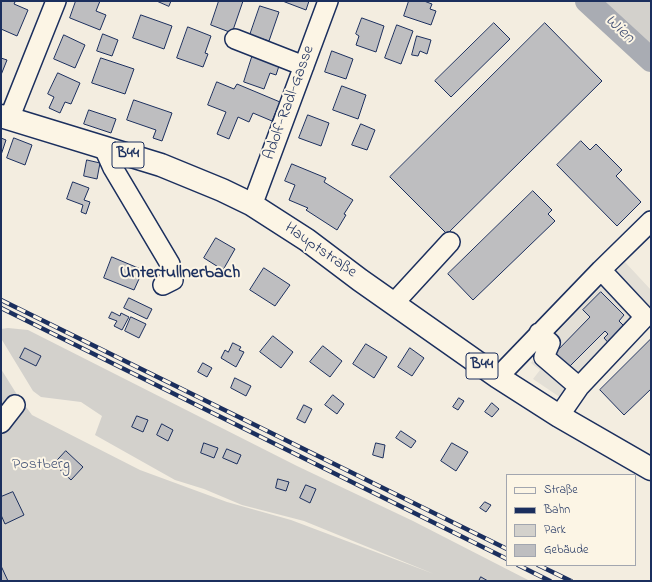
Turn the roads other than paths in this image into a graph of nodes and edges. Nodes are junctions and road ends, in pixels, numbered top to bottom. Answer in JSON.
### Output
{"nodes":[{"id":1,"x":56,"y":1,"type":"edge"},
{"id":2,"x":328,"y":1,"type":"edge"},
{"id":3,"x":235,"y":39,"type":"dead end"},
{"id":4,"x":304,"y":66,"type":"junction"},
{"id":5,"x":5,"y":118,"type":"edge"},
{"id":6,"x":104,"y":148,"type":"junction"},
{"id":7,"x":251,"y":204,"type":"junction"},
{"id":8,"x":651,"y":221,"type":"edge"},
{"id":9,"x":450,"y":242,"type":"dead end"},
{"id":10,"x":601,"y":270,"type":"junction"},
{"id":11,"x":163,"y":285,"type":"dead end"},
{"id":12,"x":394,"y":303,"type":"junction"},
{"id":13,"x":640,"y":310,"type":"junction"},
{"id":14,"x":624,"y":326,"type":"dead end"},
{"id":15,"x":539,"y":333,"type":"junction"},
{"id":16,"x":608,"y":343,"type":"dead end"},
{"id":17,"x":604,"y":361,"type":"junction"},
{"id":18,"x":498,"y":377,"type":"junction"},
{"id":19,"x":579,"y":387,"type":"junction"},
{"id":20,"x":15,"y":405,"type":"dead end"},
{"id":21,"x":559,"y":416,"type":"junction"},
{"id":22,"x":1,"y":423,"type":"edge"},
{"id":23,"x":651,"y":469,"type":"edge"}],
"edges":[{"from":1,"to":5,"type":"street"},
{"from":2,"to":4,"type":"street","name":"Adolf-Radl-Gasse"},
{"from":3,"to":4,"type":"street"},
{"from":4,"to":7,"type":"street","name":"Adolf-Radl-Gasse"},
{"from":5,"to":6,"type":"main road","name":"Hauptstraße","number":"B44"},
{"from":6,"to":7,"type":"main road","name":"Hauptstraße","number":"B44"},
{"from":6,"to":11,"type":"street"},
{"from":7,"to":12,"type":"main road","name":"Hauptstraße","number":"B44"},
{"from":8,"to":10,"type":"street"},
{"from":9,"to":12,"type":"street"},
{"from":10,"to":13,"type":"street"},
{"from":10,"to":15,"type":"street"},
{"from":12,"to":18,"type":"main road","name":"Hauptstraße","number":"B44"},
{"from":13,"to":14,"type":"street"},
{"from":13,"to":17,"type":"street"},
{"from":15,"to":18,"type":"street"},
{"from":15,"to":19,"type":"street"},
{"from":16,"to":17,"type":"street"},
{"from":17,"to":19,"type":"street"},
{"from":18,"to":21,"type":"main road","name":"Hauptstraße","number":"B44"},
{"from":19,"to":21,"type":"street"},
{"from":20,"to":22,"type":"street"},
{"from":21,"to":23,"type":"main road","name":"Hauptstraße","number":"B44"}]}
